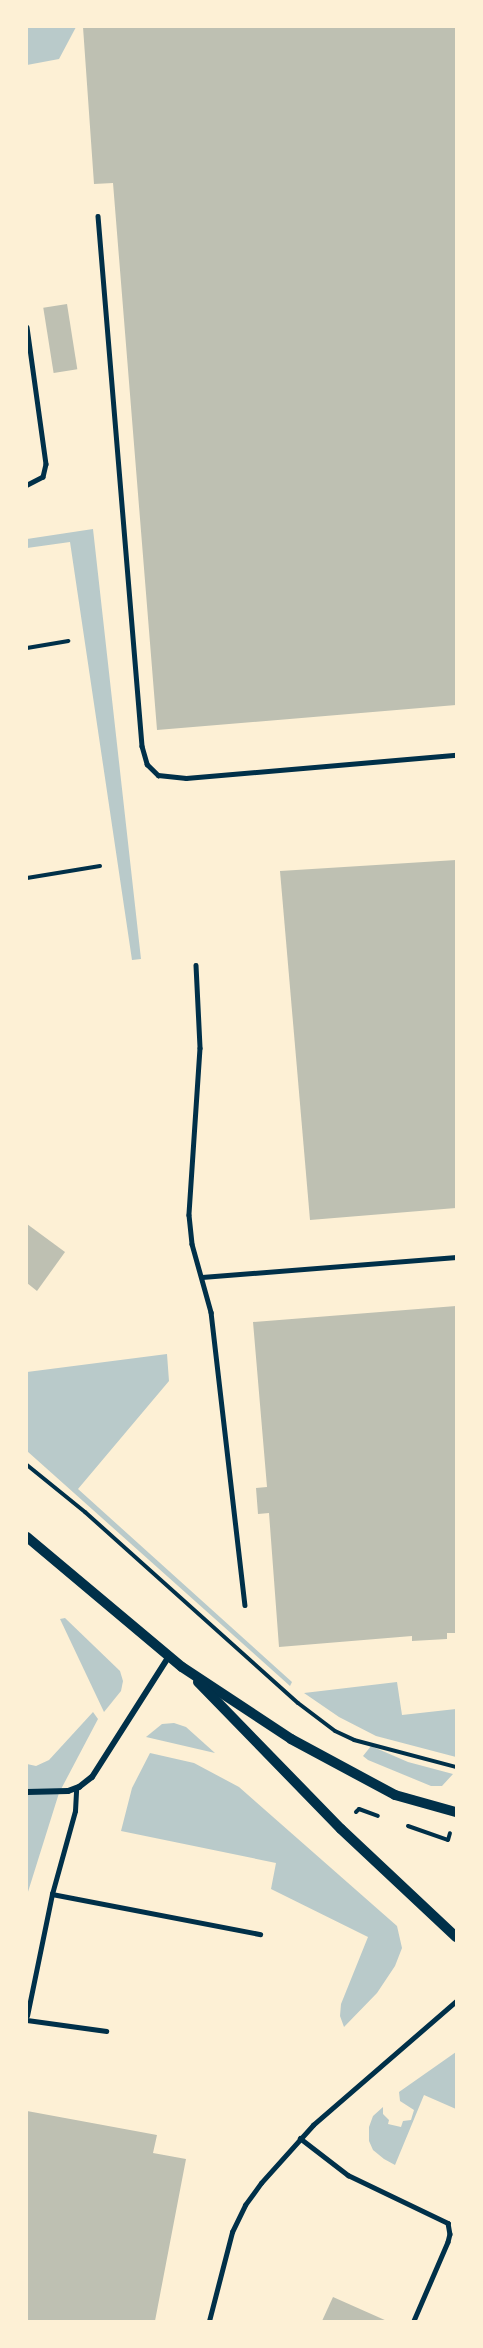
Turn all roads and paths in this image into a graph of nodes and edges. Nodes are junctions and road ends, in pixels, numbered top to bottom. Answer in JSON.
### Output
{"nodes":[{"id":1,"x":98,"y":216,"type":"dead end"},
{"id":2,"x":27,"y":327,"type":"edge"},
{"id":3,"x":27,"y":485,"type":"edge"},
{"id":4,"x":68,"y":641,"type":"dead end"},
{"id":5,"x":27,"y":648,"type":"edge"},
{"id":6,"x":456,"y":755,"type":"edge"},
{"id":7,"x":100,"y":866,"type":"dead end"},
{"id":8,"x":27,"y":878,"type":"edge"},
{"id":9,"x":196,"y":965,"type":"dead end"},
{"id":10,"x":456,"y":1257,"type":"edge"},
{"id":11,"x":202,"y":1277,"type":"junction"},
{"id":12,"x":27,"y":1465,"type":"edge"},
{"id":13,"x":27,"y":1537,"type":"edge"},
{"id":14,"x":245,"y":1605,"type":"dead end"},
{"id":15,"x":170,"y":1656,"type":"junction"},
{"id":16,"x":182,"y":1666,"type":"junction"},
{"id":17,"x":456,"y":1767,"type":"edge"},
{"id":18,"x":76,"y":1789,"type":"junction"},
{"id":19,"x":27,"y":1792,"type":"edge"},
{"id":20,"x":456,"y":1812,"type":"edge"},
{"id":21,"x":52,"y":1894,"type":"junction"},
{"id":22,"x":260,"y":1934,"type":"dead end"},
{"id":23,"x":456,"y":1937,"type":"edge"},
{"id":24,"x":456,"y":2001,"type":"edge"},
{"id":25,"x":27,"y":2018,"type":"edge"},
{"id":26,"x":106,"y":2031,"type":"dead end"},
{"id":27,"x":300,"y":2139,"type":"junction"},
{"id":28,"x":209,"y":2321,"type":"edge"},
{"id":29,"x":414,"y":2321,"type":"edge"}],
"edges":[{"from":1,"to":6,"type":"lane"},
{"from":2,"to":3,"type":"lane"},
{"from":4,"to":5,"type":"path"},
{"from":7,"to":8,"type":"path"},
{"from":9,"to":11,"type":"lane"},
{"from":10,"to":11,"type":"lane"},
{"from":11,"to":14,"type":"lane"},
{"from":12,"to":17,"type":"path"},
{"from":13,"to":15,"type":"street"},
{"from":15,"to":16,"type":"street"},
{"from":15,"to":18,"type":"street"},
{"from":16,"to":20,"type":"street"},
{"from":16,"to":23,"type":"street"},
{"from":18,"to":19,"type":"street"},
{"from":18,"to":21,"type":"lane"},
{"from":21,"to":22,"type":"lane"},
{"from":21,"to":25,"type":"lane"},
{"from":24,"to":27,"type":"lane"},
{"from":25,"to":26,"type":"lane"},
{"from":27,"to":28,"type":"lane"},
{"from":27,"to":29,"type":"lane"}]}
